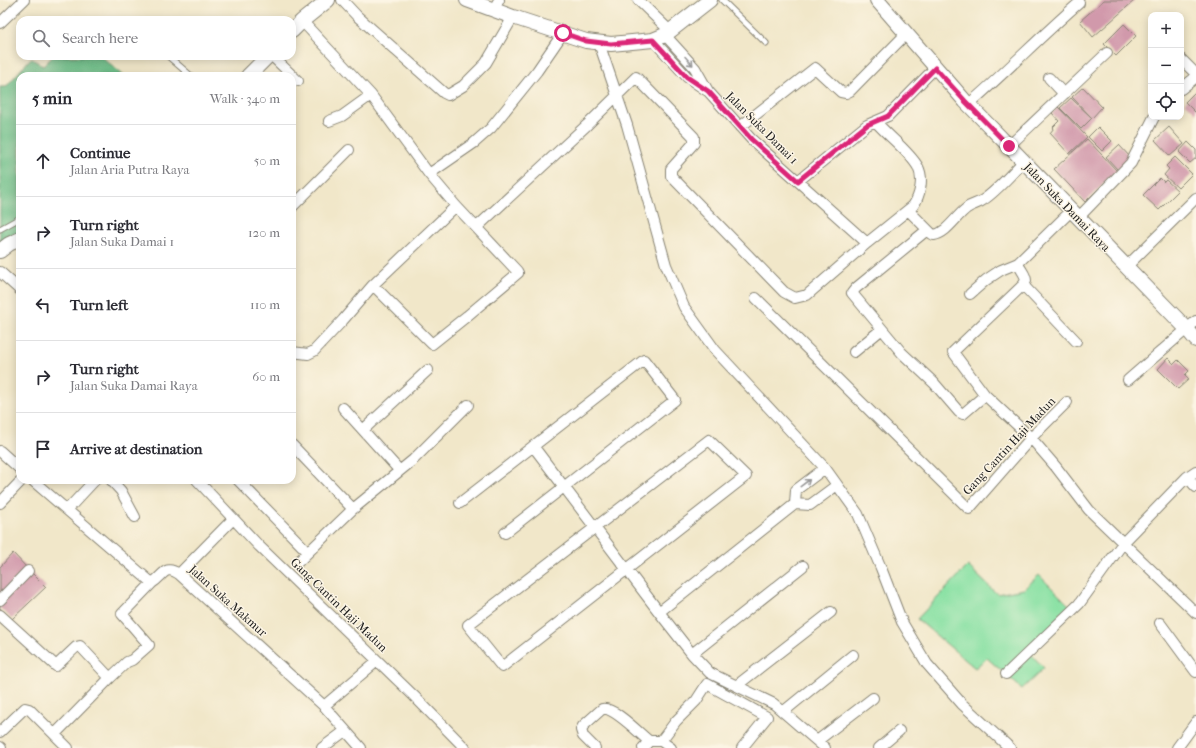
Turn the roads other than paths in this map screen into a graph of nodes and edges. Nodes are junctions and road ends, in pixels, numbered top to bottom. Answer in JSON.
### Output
{"nodes":[{"id":1,"x":24,"y":0,"type":"edge"},
{"id":2,"x":328,"y":0,"type":"edge"},
{"id":3,"x":342,"y":0,"type":"edge"},
{"id":4,"x":467,"y":0,"type":"edge"},
{"id":5,"x":638,"y":0,"type":"edge"},
{"id":6,"x":710,"y":0,"type":"edge"},
{"id":7,"x":722,"y":0,"type":"edge"},
{"id":8,"x":877,"y":0,"type":"edge"},
{"id":9,"x":1076,"y":2,"type":"edge"},
{"id":10,"x":496,"y":5,"type":"edge"},
{"id":11,"x":513,"y":17,"type":"junction"},
{"id":12,"x":0,"y":23,"type":"edge"},
{"id":13,"x":297,"y":26,"type":"edge"},
{"id":14,"x":563,"y":33,"type":"junction"},
{"id":15,"x":906,"y":34,"type":"junction"},
{"id":16,"x":663,"y":36,"type":"junction"},
{"id":17,"x":599,"y":43,"type":"junction"},
{"id":18,"x":766,"y":43,"type":"dead end"},
{"id":19,"x":1107,"y":53,"type":"dead end"},
{"id":20,"x":173,"y":60,"type":"edge"},
{"id":21,"x":264,"y":60,"type":"edge"},
{"id":22,"x":276,"y":60,"type":"edge"},
{"id":23,"x":1184,"y":62,"type":"edge"},
{"id":24,"x":935,"y":68,"type":"junction"},
{"id":25,"x":186,"y":72,"type":"edge"},
{"id":26,"x":252,"y":72,"type":"edge"},
{"id":27,"x":289,"y":72,"type":"edge"},
{"id":28,"x":1196,"y":76,"type":"edge"},
{"id":29,"x":1048,"y":78,"type":"dead end"},
{"id":30,"x":1184,"y":86,"type":"edge"},
{"id":31,"x":1064,"y":94,"type":"junction"},
{"id":32,"x":371,"y":95,"type":"junction"},
{"id":33,"x":617,"y":96,"type":"junction"},
{"id":34,"x":967,"y":103,"type":"junction"},
{"id":35,"x":1152,"y":120,"type":"edge"},
{"id":36,"x":329,"y":121,"type":"dead end"},
{"id":37,"x":876,"y":122,"type":"junction"},
{"id":38,"x":740,"y":127,"type":"junction"},
{"id":39,"x":1009,"y":146,"type":"junction"},
{"id":40,"x":349,"y":150,"type":"dead end"},
{"id":41,"x":1023,"y":162,"type":"junction"},
{"id":42,"x":430,"y":174,"type":"junction"},
{"id":43,"x":798,"y":181,"type":"junction"},
{"id":44,"x":1196,"y":198,"type":"edge"},
{"id":45,"x":296,"y":203,"type":"edge"},
{"id":46,"x":456,"y":206,"type":"junction"},
{"id":47,"x":908,"y":210,"type":"junction"},
{"id":48,"x":1074,"y":214,"type":"junction"},
{"id":49,"x":16,"y":220,"type":"edge"},
{"id":50,"x":477,"y":227,"type":"junction"},
{"id":51,"x":0,"y":229,"type":"edge"},
{"id":52,"x":927,"y":230,"type":"junction"},
{"id":53,"x":16,"y":241,"type":"edge"},
{"id":54,"x":867,"y":243,"type":"junction"},
{"id":55,"x":0,"y":251,"type":"edge"},
{"id":56,"x":1018,"y":263,"type":"junction"},
{"id":57,"x":1126,"y":267,"type":"junction"},
{"id":58,"x":0,"y":272,"type":"edge"},
{"id":59,"x":373,"y":285,"type":"junction"},
{"id":60,"x":1023,"y":285,"type":"junction"},
{"id":61,"x":16,"y":286,"type":"edge"},
{"id":62,"x":970,"y":294,"type":"dead end"},
{"id":63,"x":756,"y":298,"type":"dead end"},
{"id":64,"x":1191,"y":325,"type":"edge"},
{"id":65,"x":882,"y":329,"type":"junction"},
{"id":66,"x":1196,"y":340,"type":"edge"},
{"id":67,"x":1076,"y":341,"type":"dead end"},
{"id":68,"x":296,"y":352,"type":"edge"},
{"id":69,"x":854,"y":352,"type":"dead end"},
{"id":70,"x":428,"y":370,"type":"dead end"},
{"id":71,"x":1128,"y":380,"type":"dead end"},
{"id":72,"x":985,"y":395,"type":"junction"},
{"id":73,"x":1067,"y":402,"type":"dead end"},
{"id":74,"x":468,"y":404,"type":"dead end"},
{"id":75,"x":343,"y":408,"type":"dead end"},
{"id":76,"x":363,"y":430,"type":"junction"},
{"id":77,"x":1031,"y":438,"type":"junction"},
{"id":78,"x":534,"y":446,"type":"junction"},
{"id":79,"x":296,"y":449,"type":"edge"},
{"id":80,"x":0,"y":451,"type":"edge"},
{"id":81,"x":16,"y":463,"type":"edge"},
{"id":82,"x":825,"y":468,"type":"junction"},
{"id":83,"x":400,"y":470,"type":"junction"},
{"id":84,"x":1196,"y":471,"type":"edge"},
{"id":85,"x":1187,"y":477,"type":"junction"},
{"id":86,"x":18,"y":484,"type":"edge"},
{"id":87,"x":37,"y":484,"type":"edge"},
{"id":88,"x":91,"y":484,"type":"edge"},
{"id":89,"x":115,"y":484,"type":"edge"},
{"id":90,"x":201,"y":484,"type":"edge"},
{"id":91,"x":242,"y":484,"type":"edge"},
{"id":92,"x":837,"y":485,"type":"junction"},
{"id":93,"x":564,"y":487,"type":"junction"},
{"id":94,"x":1196,"y":487,"type":"edge"},
{"id":95,"x":0,"y":503,"type":"edge"},
{"id":96,"x":460,"y":503,"type":"dead end"},
{"id":97,"x":795,"y":504,"type":"junction"},
{"id":98,"x":353,"y":509,"type":"junction"},
{"id":99,"x":67,"y":510,"type":"junction"},
{"id":100,"x":135,"y":517,"type":"dead end"},
{"id":101,"x":233,"y":519,"type":"junction"},
{"id":102,"x":595,"y":528,"type":"junction"},
{"id":103,"x":505,"y":533,"type":"dead end"},
{"id":104,"x":1123,"y":543,"type":"junction"},
{"id":105,"x":308,"y":552,"type":"junction"},
{"id":106,"x":297,"y":563,"type":"dead end"},
{"id":107,"x":803,"y":566,"type":"dead end"},
{"id":108,"x":627,"y":569,"type":"junction"},
{"id":109,"x":28,"y":571,"type":"dead end"},
{"id":110,"x":179,"y":574,"type":"junction"},
{"id":111,"x":152,"y":583,"type":"junction"},
{"id":112,"x":0,"y":600,"type":"edge"},
{"id":113,"x":658,"y":612,"type":"junction"},
{"id":114,"x":831,"y":612,"type":"dead end"},
{"id":115,"x":1196,"y":613,"type":"edge"},
{"id":116,"x":0,"y":615,"type":"edge"},
{"id":117,"x":1160,"y":623,"type":"dead end"},
{"id":118,"x":692,"y":654,"type":"junction"},
{"id":119,"x":853,"y":655,"type":"dead end"},
{"id":120,"x":377,"y":661,"type":"junction"},
{"id":121,"x":1196,"y":672,"type":"edge"},
{"id":122,"x":1006,"y":674,"type":"dead end"},
{"id":123,"x":110,"y":678,"type":"junction"},
{"id":124,"x":736,"y":686,"type":"junction"},
{"id":125,"x":873,"y":698,"type":"dead end"},
{"id":126,"x":324,"y":706,"type":"junction"},
{"id":127,"x":783,"y":712,"type":"junction"},
{"id":128,"x":1196,"y":722,"type":"edge"},
{"id":129,"x":345,"y":731,"type":"junction"},
{"id":130,"x":899,"y":731,"type":"dead end"},
{"id":131,"x":0,"y":732,"type":"edge"},
{"id":132,"x":55,"y":734,"type":"junction"},
{"id":133,"x":661,"y":741,"type":"junction"},
{"id":134,"x":817,"y":741,"type":"junction"},
{"id":135,"x":646,"y":745,"type":"edge"},
{"id":136,"x":1008,"y":747,"type":"edge"},
{"id":137,"x":68,"y":748,"type":"edge"},
{"id":138,"x":322,"y":748,"type":"edge"},
{"id":139,"x":361,"y":748,"type":"edge"},
{"id":140,"x":465,"y":748,"type":"edge"},
{"id":141,"x":595,"y":748,"type":"edge"},
{"id":142,"x":671,"y":748,"type":"edge"},
{"id":143,"x":742,"y":748,"type":"edge"},
{"id":144,"x":825,"y":748,"type":"edge"},
{"id":145,"x":879,"y":748,"type":"edge"},
{"id":146,"x":1177,"y":748,"type":"edge"}],
"edges":[{"from":1,"to":12,"type":"street"},
{"from":2,"to":13,"type":"street"},
{"from":3,"to":11,"type":"street"},
{"from":4,"to":10,"type":"street"},
{"from":5,"to":16,"type":"street","name":"Jalan Suka Damai 1"},
{"from":6,"to":16,"type":"street"},
{"from":7,"to":18,"type":"lane"},
{"from":8,"to":15,"type":"street","name":"Jalan Suka Damai Raya"},
{"from":9,"to":34,"type":"street"},
{"from":10,"to":11,"type":"street"},
{"from":11,"to":14,"type":"street"},
{"from":13,"to":32,"type":"street"},
{"from":14,"to":17,"type":"street"},
{"from":14,"to":42,"type":"street"},
{"from":15,"to":24,"type":"street","name":"Jalan Suka Damai Raya"},
{"from":15,"to":38,"type":"street"},
{"from":16,"to":17,"type":"street"},
{"from":16,"to":38,"type":"street","name":"Jalan Suka Damai 1"},
{"from":17,"to":33,"type":"street"},
{"from":19,"to":31,"type":"street"},
{"from":20,"to":25,"type":"lane"},
{"from":21,"to":26,"type":"street"},
{"from":22,"to":27,"type":"street"},
{"from":23,"to":28,"type":"street"},
{"from":24,"to":34,"type":"street","name":"Jalan Suka Damai Raya"},
{"from":24,"to":37,"type":"street"},
{"from":28,"to":30,"type":"street"},
{"from":29,"to":31,"type":"street"},
{"from":31,"to":39,"type":"street"},
{"from":32,"to":36,"type":"street"},
{"from":32,"to":42,"type":"street"},
{"from":33,"to":50,"type":"street"},
{"from":33,"to":54,"type":"street"},
{"from":33,"to":82,"type":"street"},
{"from":34,"to":39,"type":"street","name":"Jalan Suka Damai Raya"},
{"from":35,"to":48,"type":"street"},
{"from":37,"to":43,"type":"street"},
{"from":37,"to":47,"type":"street"},
{"from":38,"to":43,"type":"street","name":"Jalan Suka Damai 1"},
{"from":39,"to":41,"type":"street","name":"Jalan Suka Damai Raya"},
{"from":40,"to":45,"type":"street"},
{"from":41,"to":48,"type":"street","name":"Jalan Suka Damai Raya"},
{"from":41,"to":52,"type":"street"},
{"from":42,"to":46,"type":"street"},
{"from":43,"to":54,"type":"street","name":"Jalan Suka Damai 1"},
{"from":44,"to":57,"type":"street"},
{"from":46,"to":50,"type":"street"},
{"from":46,"to":59,"type":"street"},
{"from":47,"to":52,"type":"street"},
{"from":47,"to":54,"type":"street"},
{"from":48,"to":56,"type":"street"},
{"from":48,"to":57,"type":"street","name":"Jalan Suka Damai Raya"},
{"from":49,"to":51,"type":"lane"},
{"from":50,"to":59,"type":"street"},
{"from":52,"to":65,"type":"street"},
{"from":53,"to":55,"type":"street"},
{"from":56,"to":60,"type":"street"},
{"from":56,"to":62,"type":"street"},
{"from":57,"to":64,"type":"street","name":"Jalan Suka Damai Raya"},
{"from":58,"to":61,"type":"street"},
{"from":59,"to":68,"type":"street"},
{"from":60,"to":67,"type":"street"},
{"from":60,"to":72,"type":"street"},
{"from":63,"to":77,"type":"street","name":"Gang Cantin Haji Madun"},
{"from":64,"to":66,"type":"street","name":"Jalan Suka Damai Raya"},
{"from":64,"to":71,"type":"street"},
{"from":65,"to":69,"type":"street"},
{"from":65,"to":72,"type":"street"},
{"from":70,"to":76,"type":"street"},
{"from":72,"to":77,"type":"street"},
{"from":73,"to":77,"type":"street","name":"Gang Cantin Haji Madun"},
{"from":74,"to":83,"type":"street"},
{"from":75,"to":76,"type":"street"},
{"from":76,"to":83,"type":"street"},
{"from":77,"to":104,"type":"street"},
{"from":78,"to":93,"type":"street"},
{"from":78,"to":93,"type":"street"},
{"from":78,"to":96,"type":"street"},
{"from":79,"to":98,"type":"street"},
{"from":80,"to":81,"type":"street"},
{"from":82,"to":92,"type":"street"},
{"from":97,"to":82,"type":"street","one_way":true},
{"from":83,"to":98,"type":"street"},
{"from":84,"to":85,"type":"street"},
{"from":85,"to":94,"type":"street"},
{"from":85,"to":104,"type":"street"},
{"from":86,"to":95,"type":"street"},
{"from":87,"to":99,"type":"street"},
{"from":88,"to":99,"type":"street"},
{"from":89,"to":100,"type":"street"},
{"from":90,"to":101,"type":"street","name":"Gang Cantin Haji Madun"},
{"from":91,"to":105,"type":"street"},
{"from":92,"to":97,"type":"street"},
{"from":92,"to":136,"type":"street"},
{"from":93,"to":102,"type":"street"},
{"from":93,"to":103,"type":"street"},
{"from":97,"to":113,"type":"street"},
{"from":98,"to":105,"type":"street"},
{"from":99,"to":111,"type":"street"},
{"from":101,"to":110,"type":"street"},
{"from":101,"to":120,"type":"street","name":"Gang Cantin Haji Madun"},
{"from":102,"to":108,"type":"street"},
{"from":102,"to":108,"type":"street"},
{"from":102,"to":108,"type":"street"},
{"from":104,"to":115,"type":"street"},
{"from":104,"to":122,"type":"street"},
{"from":105,"to":106,"type":"street"},
{"from":107,"to":118,"type":"street"},
{"from":108,"to":113,"type":"street"},
{"from":109,"to":112,"type":"street"},
{"from":110,"to":111,"type":"street","name":"Jalan Suka Makmur"},
{"from":110,"to":126,"type":"street","name":"Jalan Suka Makmur"},
{"from":111,"to":123,"type":"street"},
{"from":113,"to":118,"type":"street"},
{"from":114,"to":124,"type":"street"},
{"from":116,"to":123,"type":"street"},
{"from":117,"to":121,"type":"street"},
{"from":118,"to":124,"type":"street"},
{"from":119,"to":127,"type":"street"},
{"from":120,"to":126,"type":"street"},
{"from":120,"to":140,"type":"street","name":"Gang Cantin Haji Madun"},
{"from":123,"to":132,"type":"street"},
{"from":124,"to":127,"type":"street"},
{"from":125,"to":134,"type":"street"},
{"from":126,"to":129,"type":"street","name":"Jalan Suka Makmur"},
{"from":127,"to":134,"type":"street"},
{"from":128,"to":146,"type":"street"},
{"from":129,"to":138,"type":"street"},
{"from":129,"to":139,"type":"street","name":"Jalan Suka Makmur"},
{"from":130,"to":145,"type":"street"},
{"from":131,"to":132,"type":"street"},
{"from":132,"to":137,"type":"street"},
{"from":133,"to":135,"type":"street"},
{"from":133,"to":142,"type":"street"},
{"from":133,"to":143,"type":"street"},
{"from":134,"to":144,"type":"street"},
{"from":135,"to":141,"type":"street"}]}
